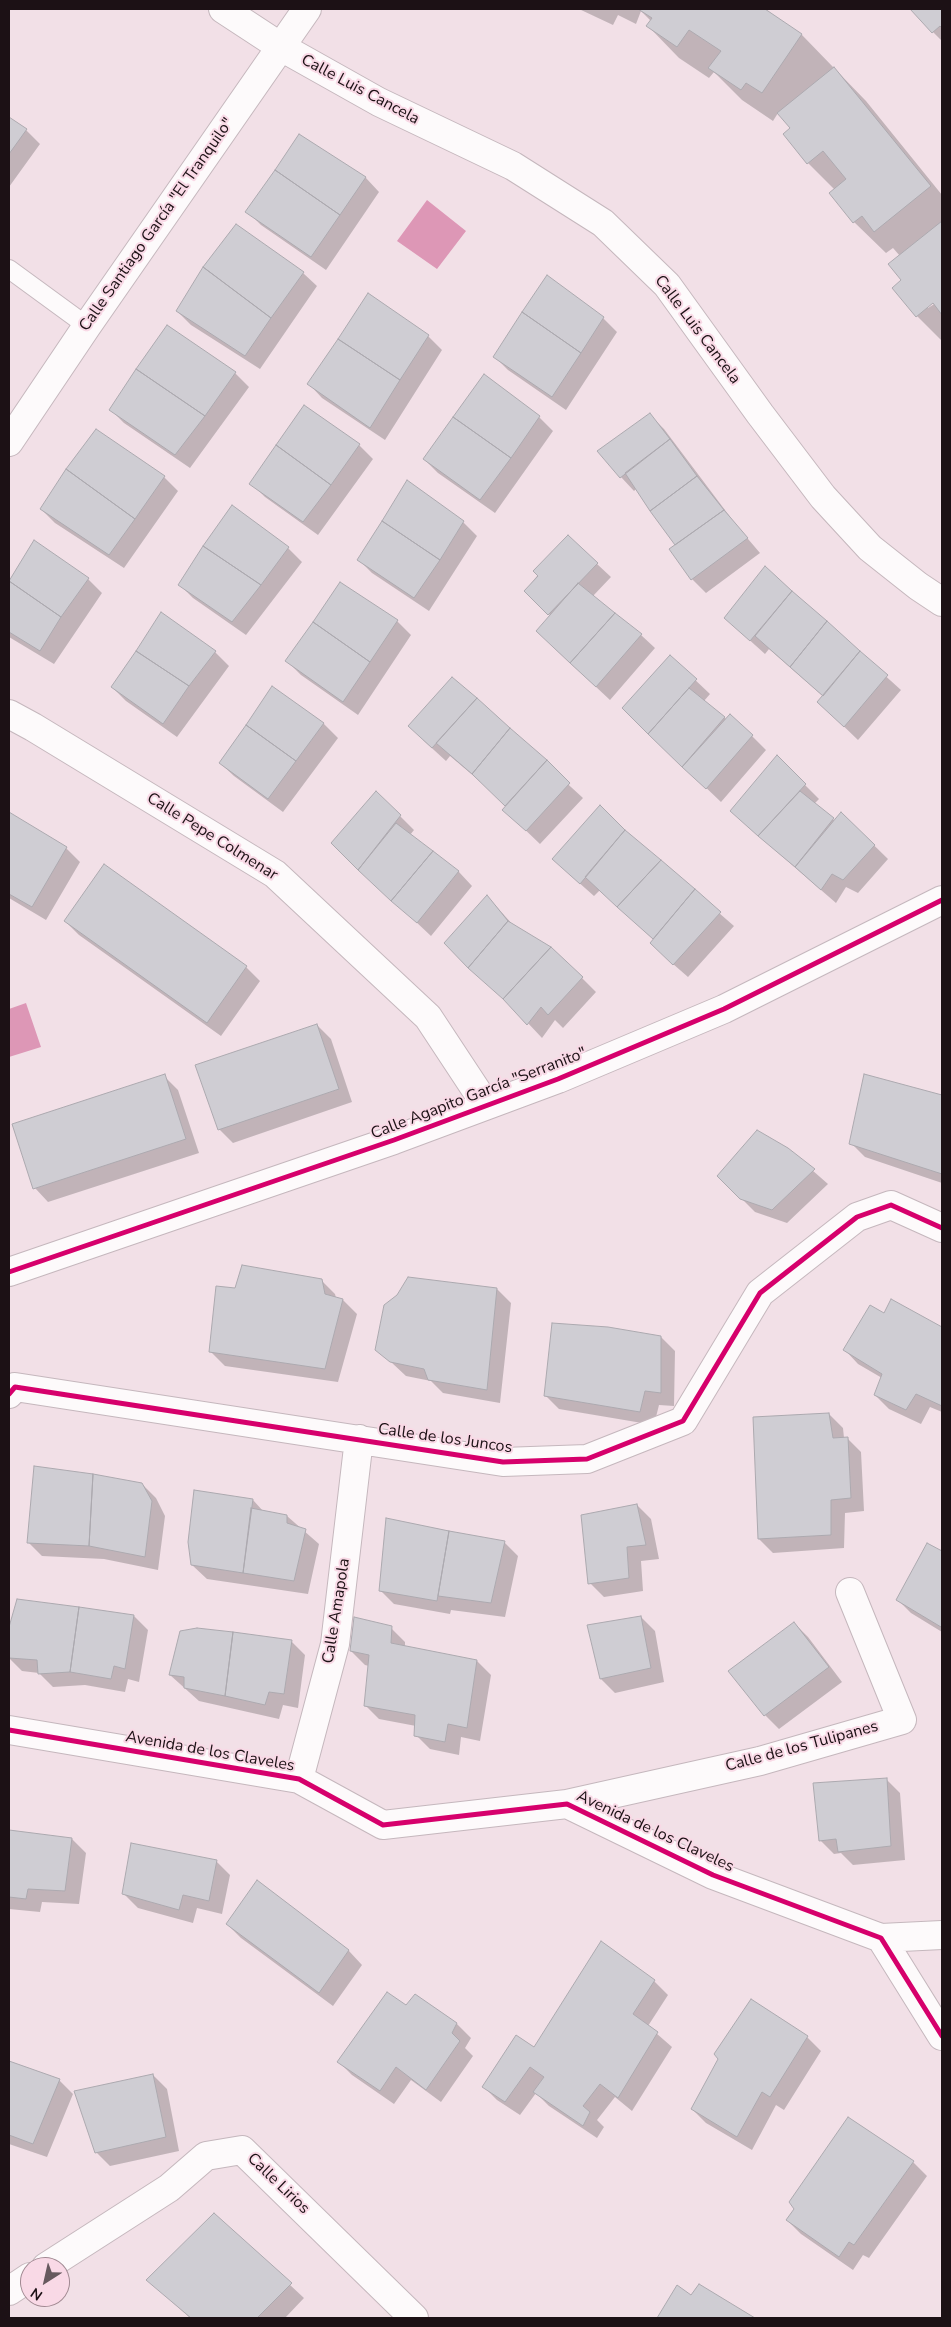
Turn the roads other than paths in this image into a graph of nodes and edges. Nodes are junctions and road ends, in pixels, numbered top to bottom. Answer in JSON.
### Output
{"nodes":[{"id":1,"x":224,"y":9,"type":"edge"},
{"id":2,"x":307,"y":9,"type":"edge"},
{"id":3,"x":280,"y":47,"type":"junction"},
{"id":4,"x":9,"y":269,"type":"edge"},
{"id":5,"x":87,"y":326,"type":"junction"},
{"id":6,"x":9,"y":442,"type":"edge"},
{"id":7,"x":942,"y":602,"type":"edge"},
{"id":8,"x":9,"y":714,"type":"edge"},
{"id":9,"x":942,"y":900,"type":"edge"},
{"id":10,"x":486,"y":1104,"type":"junction"},
{"id":11,"x":942,"y":1228,"type":"edge"},
{"id":12,"x":9,"y":1272,"type":"edge"},
{"id":13,"x":12,"y":1390,"type":"edge"},
{"id":14,"x":359,"y":1439,"type":"junction"},
{"id":15,"x":850,"y":1592,"type":"dead end"},
{"id":16,"x":9,"y":1730,"type":"edge"},
{"id":17,"x":299,"y":1779,"type":"junction"},
{"id":18,"x":567,"y":1804,"type":"junction"},
{"id":19,"x":942,"y":1935,"type":"edge"},
{"id":20,"x":881,"y":1938,"type":"junction"},
{"id":21,"x":942,"y":2036,"type":"edge"},
{"id":22,"x":62,"y":2257,"type":"edge"},
{"id":23,"x":20,"y":2284,"type":"edge"},
{"id":24,"x":9,"y":2291,"type":"edge"},
{"id":25,"x":414,"y":2318,"type":"edge"}],
"edges":[{"from":1,"to":3,"type":"street","name":"Calle Luis Cancela"},
{"from":2,"to":3,"type":"street","name":"Calle Santiago García \"El Tranquilo\""},
{"from":3,"to":5,"type":"street","name":"Calle Santiago García \"El Tranquilo\""},
{"from":3,"to":7,"type":"street","name":"Calle Luis Cancela"},
{"from":4,"to":5,"type":"lane"},
{"from":5,"to":6,"type":"street","name":"Calle Santiago García \"El Tranquilo\""},
{"from":8,"to":10,"type":"street","name":"Calle Pepe Colmenar"},
{"from":9,"to":10,"type":"street","name":"Calle Agapito García \"Serranito\""},
{"from":10,"to":12,"type":"street","name":"Calle Agapito García \"Serranito\""},
{"from":11,"to":14,"type":"street","name":"Calle de los Juncos"},
{"from":13,"to":14,"type":"street","name":"Calle de los Juncos"},
{"from":14,"to":17,"type":"street","name":"Calle Amapola"},
{"from":15,"to":18,"type":"street","name":"Calle de los Tulipanes"},
{"from":16,"to":17,"type":"street","name":"Avenida de los Claveles"},
{"from":17,"to":18,"type":"street","name":"Avenida de los Claveles"},
{"from":18,"to":20,"type":"street","name":"Avenida de los Claveles"},
{"from":19,"to":20,"type":"street"},
{"from":20,"to":21,"type":"street"},
{"from":22,"to":25,"type":"street","name":"Calle Lirios"},
{"from":23,"to":24,"type":"street"}]}
